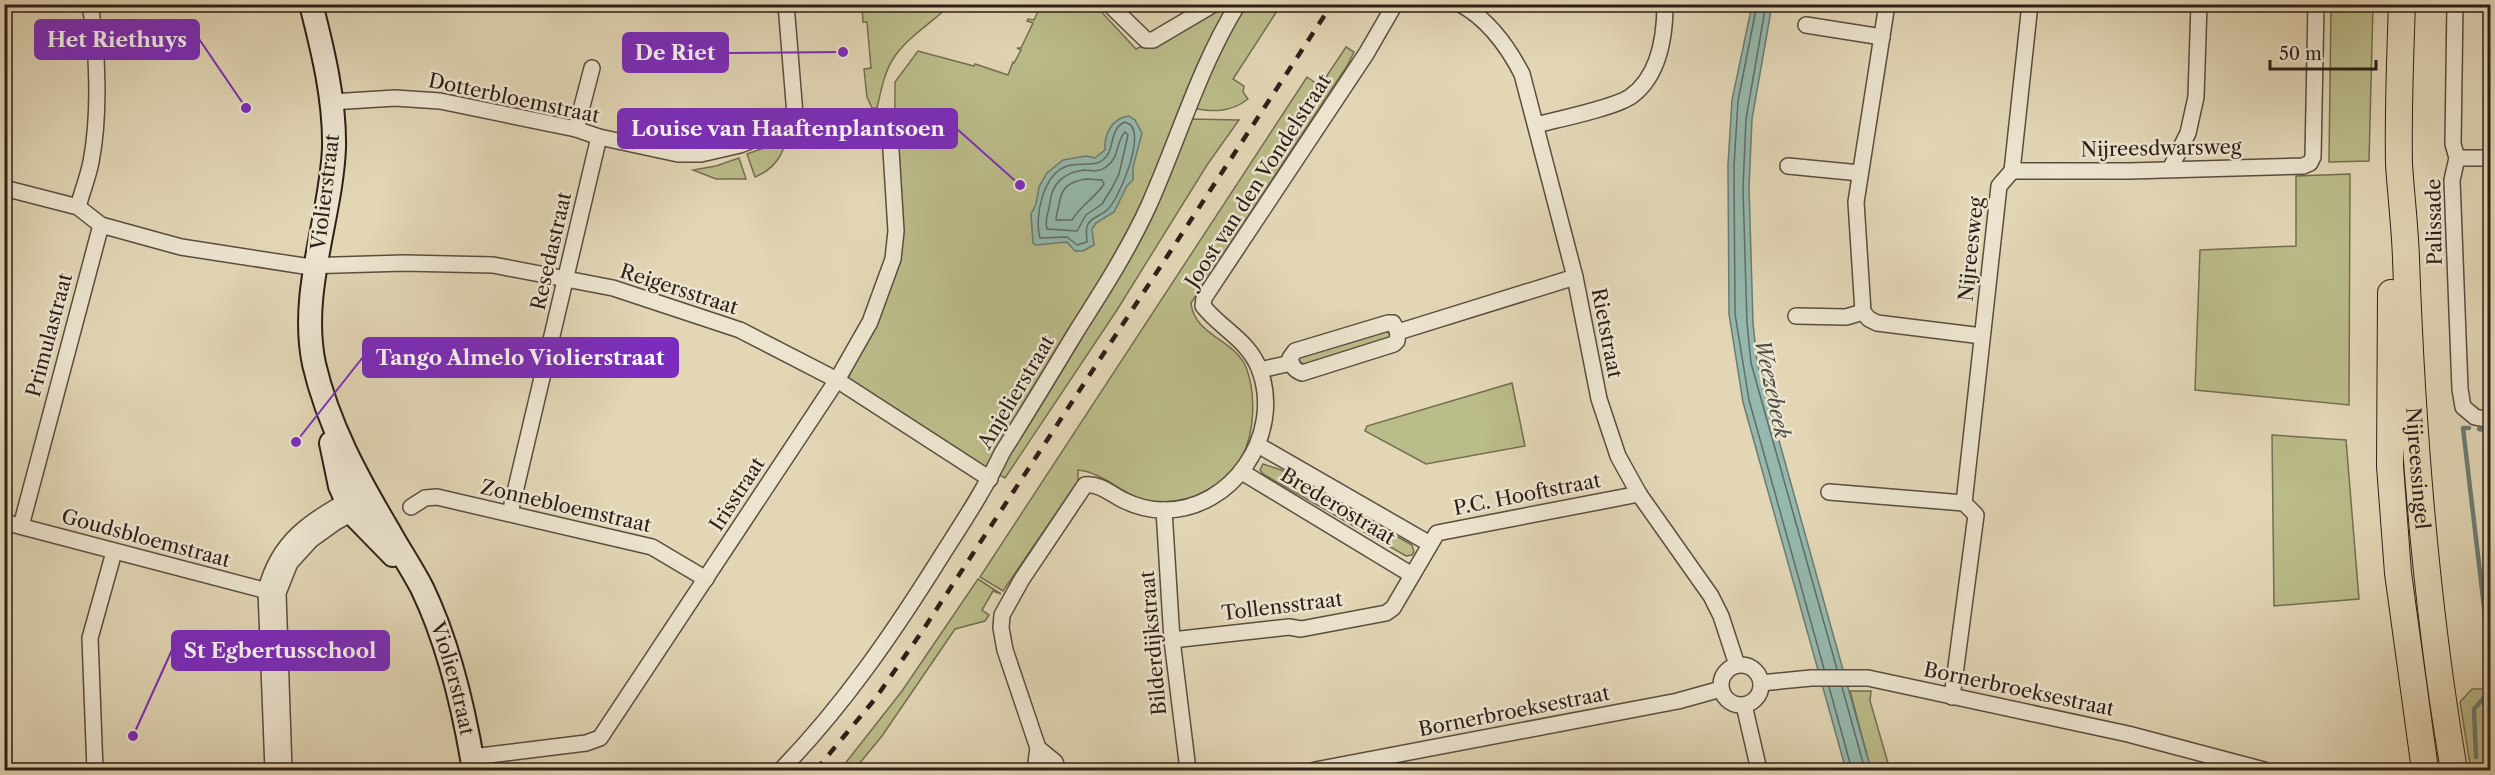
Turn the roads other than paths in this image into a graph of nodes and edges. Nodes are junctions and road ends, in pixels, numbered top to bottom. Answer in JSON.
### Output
{"nodes":[{"id":1,"x":90,"y":4,"type":"edge"},
{"id":2,"x":311,"y":4,"type":"edge"},
{"id":3,"x":786,"y":4,"type":"edge"},
{"id":4,"x":1109,"y":4,"type":"edge"},
{"id":5,"x":1214,"y":4,"type":"edge"},
{"id":6,"x":1238,"y":4,"type":"edge"},
{"id":7,"x":1395,"y":4,"type":"edge"},
{"id":8,"x":1665,"y":4,"type":"edge"},
{"id":9,"x":1887,"y":4,"type":"edge"},
{"id":10,"x":2030,"y":4,"type":"edge"},
{"id":11,"x":2199,"y":4,"type":"edge"},
{"id":12,"x":2316,"y":4,"type":"edge"},
{"id":13,"x":2402,"y":4,"type":"edge"},
{"id":14,"x":2455,"y":4,"type":"edge"},
{"id":15,"x":1463,"y":5,"type":"edge"},
{"id":16,"x":1806,"y":25,"type":"dead end"},
{"id":17,"x":1882,"y":37,"type":"junction"},
{"id":18,"x":592,"y":68,"type":"dead end"},
{"id":19,"x":331,"y":102,"type":"junction"},
{"id":20,"x":1536,"y":125,"type":"junction"},
{"id":21,"x":796,"y":127,"type":"junction"},
{"id":22,"x":576,"y":129,"type":"junction"},
{"id":23,"x":890,"y":134,"type":"joint"},
{"id":24,"x":599,"y":137,"type":"junction"},
{"id":25,"x":2457,"y":158,"type":"junction"},
{"id":26,"x":2490,"y":158,"type":"edge"},
{"id":27,"x":2400,"y":164,"type":"junction"},
{"id":28,"x":1788,"y":166,"type":"dead end"},
{"id":29,"x":2170,"y":169,"type":"junction"},
{"id":30,"x":2012,"y":171,"type":"junction"},
{"id":31,"x":1860,"y":172,"type":"junction"},
{"id":32,"x":4,"y":188,"type":"edge"},
{"id":33,"x":78,"y":207,"type":"junction"},
{"id":34,"x":101,"y":225,"type":"junction"},
{"id":35,"x":317,"y":264,"type":"junction"},
{"id":36,"x":1575,"y":277,"type":"junction"},
{"id":37,"x":566,"y":280,"type":"junction"},
{"id":38,"x":1863,"y":312,"type":"junction"},
{"id":39,"x":1796,"y":316,"type":"dead end"},
{"id":40,"x":1398,"y":332,"type":"junction"},
{"id":41,"x":1982,"y":336,"type":"junction"},
{"id":42,"x":1291,"y":363,"type":"junction"},
{"id":43,"x":1260,"y":370,"type":"junction"},
{"id":44,"x":837,"y":380,"type":"junction"},
{"id":45,"x":2490,"y":420,"type":"edge"},
{"id":46,"x":1258,"y":446,"type":"junction"},
{"id":47,"x":1242,"y":472,"type":"junction"},
{"id":48,"x":990,"y":479,"type":"junction"},
{"id":49,"x":1828,"y":492,"type":"dead end"},
{"id":50,"x":1639,"y":494,"type":"junction"},
{"id":51,"x":359,"y":502,"type":"junction"},
{"id":52,"x":1964,"y":503,"type":"junction"},
{"id":53,"x":411,"y":507,"type":"dead end"},
{"id":54,"x":1164,"y":510,"type":"junction"},
{"id":55,"x":510,"y":513,"type":"junction"},
{"id":56,"x":4,"y":522,"type":"edge"},
{"id":57,"x":21,"y":526,"type":"junction"},
{"id":58,"x":1430,"y":544,"type":"junction"},
{"id":59,"x":114,"y":552,"type":"junction"},
{"id":60,"x":1412,"y":575,"type":"junction"},
{"id":61,"x":706,"y":579,"type":"junction"},
{"id":62,"x":272,"y":592,"type":"junction"},
{"id":63,"x":1172,"y":640,"type":"junction"},
{"id":64,"x":1737,"y":665,"type":"junction"},
{"id":65,"x":1761,"y":683,"type":"junction"},
{"id":66,"x":1721,"y":689,"type":"junction"},
{"id":67,"x":1952,"y":696,"type":"junction"},
{"id":68,"x":1744,"y":705,"type":"junction"},
{"id":69,"x":1038,"y":748,"type":"junction"},
{"id":70,"x":473,"y":764,"type":"edge"},
{"id":71,"x":95,"y":771,"type":"edge"},
{"id":72,"x":273,"y":771,"type":"edge"},
{"id":73,"x":284,"y":771,"type":"edge"},
{"id":74,"x":781,"y":771,"type":"edge"},
{"id":75,"x":1035,"y":771,"type":"edge"},
{"id":76,"x":1058,"y":771,"type":"edge"},
{"id":77,"x":1188,"y":771,"type":"edge"},
{"id":78,"x":1315,"y":771,"type":"edge"},
{"id":79,"x":1759,"y":771,"type":"edge"},
{"id":80,"x":2264,"y":771,"type":"edge"},
{"id":81,"x":2425,"y":771,"type":"edge"},
{"id":82,"x":2454,"y":771,"type":"edge"}],
"edges":[{"from":1,"to":33,"type":"street"},
{"from":2,"to":19,"type":"main road","name":"Violierstraat"},
{"from":3,"to":21,"type":"street"},
{"from":4,"to":5,"type":"street"},
{"from":6,"to":48,"type":"street","name":"Anjelierstraat"},
{"from":7,"to":43,"type":"street","name":"Joost van den Vondelstraat"},
{"from":8,"to":20,"type":"street"},
{"from":9,"to":17,"type":"street"},
{"from":10,"to":30,"type":"street","name":"Nijreesweg"},
{"from":11,"to":29,"type":"street"},
{"from":12,"to":29,"type":"street","name":"Nijreesdwarsweg"},
{"from":13,"to":27,"type":"main road","name":"Nijreessingel"},
{"from":14,"to":25,"type":"street","name":"Palissade"},
{"from":15,"to":20,"type":"street","name":"Rietstraat"},
{"from":16,"to":17,"type":"street"},
{"from":17,"to":31,"type":"street"},
{"from":18,"to":22,"type":"street"},
{"from":19,"to":22,"type":"street","name":"Dotterbloemstraat"},
{"from":19,"to":35,"type":"main road","name":"Violierstraat"},
{"from":20,"to":36,"type":"street","name":"Rietstraat"},
{"from":21,"to":23,"type":"street","name":"Dotterbloemstraat"},
{"from":21,"to":24,"type":"street","name":"Dotterbloemstraat"},
{"from":22,"to":24,"type":"street","name":"Dotterbloemstraat"},
{"from":23,"to":44,"type":"street","name":"Irisstraat"},
{"from":24,"to":37,"type":"street","name":"Resedastraat"},
{"from":25,"to":26,"type":"street"},
{"from":25,"to":45,"type":"street","name":"Palissade"},
{"from":27,"to":81,"type":"main road","name":"Nijreessingel"},
{"from":27,"to":82,"type":"main road","name":"Nijreessingel"},
{"from":28,"to":31,"type":"street"},
{"from":29,"to":30,"type":"street","name":"Nijreesdwarsweg"},
{"from":30,"to":41,"type":"street","name":"Nijreesweg"},
{"from":31,"to":38,"type":"street"},
{"from":32,"to":33,"type":"street"},
{"from":33,"to":34,"type":"street"},
{"from":34,"to":35,"type":"street","name":"Reigersstraat"},
{"from":34,"to":57,"type":"street","name":"Primulastraat"},
{"from":35,"to":37,"type":"street","name":"Reigersstraat"},
{"from":35,"to":51,"type":"main road","name":"Violierstraat"},
{"from":36,"to":40,"type":"street"},
{"from":36,"to":50,"type":"street","name":"Rietstraat"},
{"from":37,"to":44,"type":"street","name":"Reigersstraat"},
{"from":37,"to":55,"type":"street","name":"Resedastraat"},
{"from":38,"to":39,"type":"street"},
{"from":38,"to":41,"type":"street"},
{"from":40,"to":42,"type":"street"},
{"from":40,"to":42,"type":"street"},
{"from":41,"to":52,"type":"street","name":"Nijreesweg"},
{"from":42,"to":43,"type":"street"},
{"from":43,"to":46,"type":"street","name":"Joost van den Vondelstraat"},
{"from":44,"to":48,"type":"street","name":"Reigersstraat"},
{"from":44,"to":61,"type":"street","name":"Irisstraat"},
{"from":46,"to":47,"type":"street","name":"Joost van den Vondelstraat"},
{"from":46,"to":58,"type":"street","name":"Brederostraat"},
{"from":47,"to":54,"type":"street","name":"Joost van den Vondelstraat"},
{"from":47,"to":60,"type":"street","name":"Brederostraat"},
{"from":48,"to":74,"type":"street","name":"Anjelierstraat"},
{"from":49,"to":52,"type":"street"},
{"from":50,"to":58,"type":"street","name":"P.C. Hooftstraat"},
{"from":50,"to":64,"type":"street","name":"Rietstraat"},
{"from":51,"to":62,"type":"street"},
{"from":51,"to":70,"type":"main road","name":"Violierstraat"},
{"from":52,"to":67,"type":"street","name":"Nijreesweg"},
{"from":53,"to":55,"type":"street","name":"Zonnebloemstraat"},
{"from":54,"to":63,"type":"street","name":"Bilderdijkstraat"},
{"from":54,"to":69,"type":"street","name":"Joost van den Vondelstraat"},
{"from":55,"to":61,"type":"street","name":"Zonnebloemstraat"},
{"from":56,"to":57,"type":"street","name":"Goudsbloemstraat"},
{"from":57,"to":59,"type":"street","name":"Goudsbloemstraat"},
{"from":58,"to":60,"type":"street","name":"Tollensstraat"},
{"from":59,"to":62,"type":"street","name":"Goudsbloemstraat"},
{"from":59,"to":71,"type":"street"},
{"from":60,"to":63,"type":"street","name":"Tollensstraat"},
{"from":61,"to":70,"type":"street","name":"Irisstraat"},
{"from":62,"to":72,"type":"street"},
{"from":62,"to":73,"type":"street"},
{"from":63,"to":77,"type":"street","name":"Bilderdijkstraat"},
{"from":64,"to":65,"type":"street"},
{"from":64,"to":66,"type":"street"},
{"from":65,"to":67,"type":"street","name":"Bornerbroeksestraat"},
{"from":65,"to":68,"type":"street"},
{"from":66,"to":68,"type":"street"},
{"from":66,"to":78,"type":"street","name":"Bornerbroeksestraat"},
{"from":67,"to":80,"type":"street","name":"Bornerbroeksestraat"},
{"from":68,"to":79,"type":"street"},
{"from":69,"to":75,"type":"street","name":"Joost van den Vondelstraat"},
{"from":69,"to":76,"type":"street","name":"Joost van den Vondelstraat"}]}
